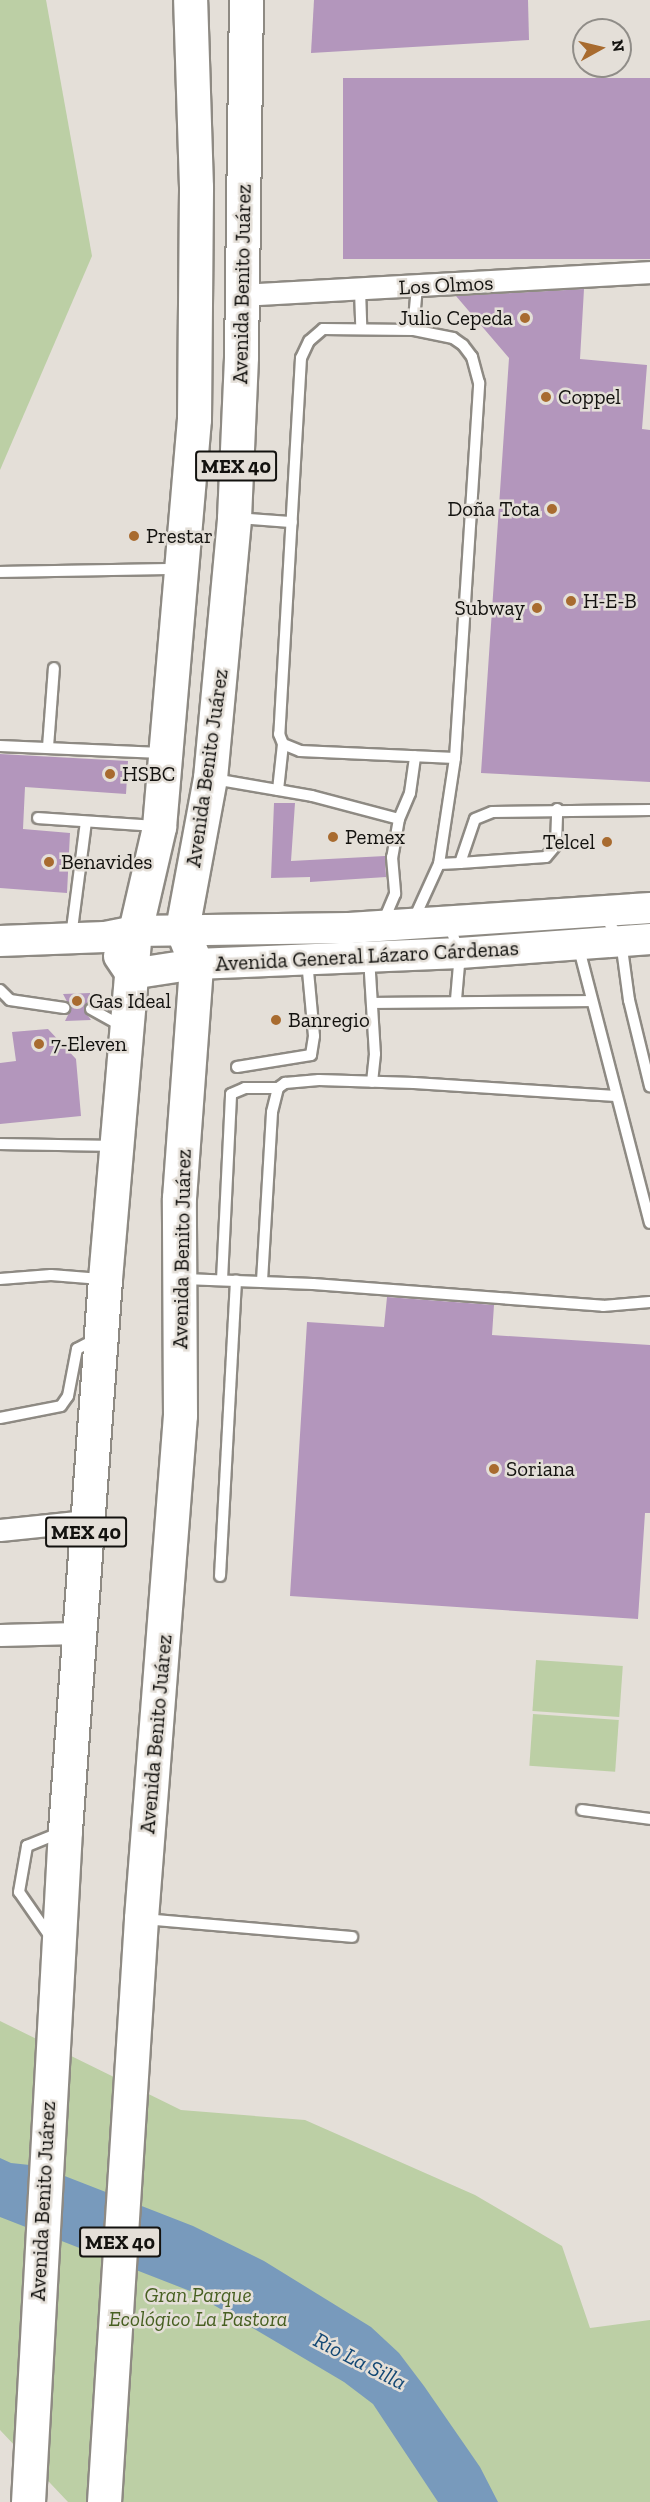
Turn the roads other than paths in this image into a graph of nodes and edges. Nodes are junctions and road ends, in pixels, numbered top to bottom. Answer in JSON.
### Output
{"nodes":[{"id":1,"x":190,"y":0,"type":"edge"},
{"id":2,"x":246,"y":0,"type":"edge"},
{"id":3,"x":196,"y":187,"type":"junction"},
{"id":4,"x":650,"y":272,"type":"edge"},
{"id":5,"x":417,"y":287,"type":"junction"},
{"id":6,"x":360,"y":290,"type":"junction"},
{"id":7,"x":242,"y":295,"type":"junction"},
{"id":8,"x":362,"y":328,"type":"junction"},
{"id":9,"x":413,"y":330,"type":"junction"},
{"id":10,"x":234,"y":518,"type":"junction"},
{"id":11,"x":292,"y":522,"type":"junction"},
{"id":12,"x":182,"y":569,"type":"junction"},
{"id":13,"x":0,"y":572,"type":"edge"},
{"id":14,"x":54,"y":668,"type":"dead end"},
{"id":15,"x":283,"y":744,"type":"junction"},
{"id":16,"x":0,"y":746,"type":"edge"},
{"id":17,"x":48,"y":747,"type":"junction"},
{"id":18,"x":165,"y":754,"type":"junction"},
{"id":19,"x":415,"y":756,"type":"junction"},
{"id":20,"x":455,"y":758,"type":"junction"},
{"id":21,"x":210,"y":778,"type":"junction"},
{"id":22,"x":278,"y":790,"type":"junction"},
{"id":23,"x":557,"y":809,"type":"junction"},
{"id":24,"x":650,"y":810,"type":"edge"},
{"id":25,"x":38,"y":818,"type":"dead end"},
{"id":26,"x":399,"y":819,"type":"junction"},
{"id":27,"x":86,"y":822,"type":"junction"},
{"id":28,"x":159,"y":827,"type":"junction"},
{"id":29,"x":460,"y":863,"type":"junction"},
{"id":30,"x":439,"y":864,"type":"junction"},
{"id":31,"x":650,"y":908,"type":"edge"},
{"id":32,"x":601,"y":911,"type":"junction"},
{"id":33,"x":448,"y":922,"type":"junction"},
{"id":34,"x":412,"y":924,"type":"junction"},
{"id":35,"x":382,"y":925,"type":"junction"},
{"id":36,"x":182,"y":929,"type":"junction"},
{"id":37,"x":120,"y":934,"type":"junction"},
{"id":38,"x":71,"y":937,"type":"junction"},
{"id":39,"x":635,"y":940,"type":"edge"},
{"id":40,"x":0,"y":941,"type":"edge"},
{"id":41,"x":578,"y":945,"type":"junction"},
{"id":42,"x":460,"y":953,"type":"junction"},
{"id":43,"x":369,"y":957,"type":"junction"},
{"id":44,"x":307,"y":960,"type":"junction"},
{"id":45,"x":196,"y":964,"type":"junction"},
{"id":46,"x":131,"y":974,"type":"junction"},
{"id":47,"x":0,"y":990,"type":"edge"},
{"id":48,"x":456,"y":1000,"type":"junction"},
{"id":49,"x":592,"y":1001,"type":"junction"},
{"id":50,"x":373,"y":1003,"type":"junction"},
{"id":51,"x":64,"y":1008,"type":"dead end"},
{"id":52,"x":91,"y":1009,"type":"dead end"},
{"id":53,"x":126,"y":1029,"type":"junction"},
{"id":54,"x":237,"y":1067,"type":"dead end"},
{"id":55,"x":372,"y":1082,"type":"junction"},
{"id":56,"x":650,"y":1086,"type":"edge"},
{"id":57,"x":278,"y":1088,"type":"junction"},
{"id":58,"x":616,"y":1096,"type":"junction"},
{"id":59,"x":0,"y":1144,"type":"edge"},
{"id":60,"x":116,"y":1146,"type":"junction"},
{"id":61,"x":650,"y":1223,"type":"edge"},
{"id":62,"x":0,"y":1279,"type":"edge"},
{"id":63,"x":105,"y":1279,"type":"junction"},
{"id":64,"x":179,"y":1279,"type":"junction"},
{"id":65,"x":222,"y":1280,"type":"junction"},
{"id":66,"x":236,"y":1280,"type":"junction"},
{"id":67,"x":262,"y":1281,"type":"junction"},
{"id":68,"x":650,"y":1302,"type":"edge"},
{"id":69,"x":99,"y":1351,"type":"junction"},
{"id":70,"x":0,"y":1418,"type":"edge"},
{"id":71,"x":87,"y":1521,"type":"junction"},
{"id":72,"x":0,"y":1530,"type":"edge"},
{"id":73,"x":220,"y":1576,"type":"dead end"},
{"id":74,"x":77,"y":1633,"type":"junction"},
{"id":75,"x":0,"y":1635,"type":"edge"},
{"id":76,"x":582,"y":1810,"type":"dead end"},
{"id":77,"x":650,"y":1819,"type":"edge"},
{"id":78,"x":141,"y":1918,"type":"junction"},
{"id":79,"x":352,"y":1937,"type":"dead end"},
{"id":80,"x":28,"y":2502,"type":"edge"},
{"id":81,"x":104,"y":2502,"type":"edge"}],
"edges":[{"from":1,"to":3,"type":"main road","name":"Avenida Benito Juárez","number":"MEX 40"},
{"from":2,"to":7,"type":"main road","name":"Avenida Benito Juárez","number":"MEX 40"},
{"from":3,"to":7,"type":"main road"},
{"from":3,"to":12,"type":"main road","name":"Avenida Benito Juárez","number":"MEX 40"},
{"from":4,"to":5,"type":"street","name":"Los Olmos"},
{"from":5,"to":6,"type":"street","name":"Los Olmos"},
{"from":5,"to":9,"type":"lane"},
{"from":6,"to":7,"type":"street","name":"Los Olmos"},
{"from":6,"to":8,"type":"lane"},
{"from":7,"to":10,"type":"main road","name":"Avenida Benito Juárez","number":"MEX 40"},
{"from":8,"to":9,"type":"lane"},
{"from":8,"to":11,"type":"lane"},
{"from":9,"to":20,"type":"lane"},
{"from":10,"to":11,"type":"lane"},
{"from":10,"to":21,"type":"main road","name":"Avenida Benito Juárez","number":"MEX 40"},
{"from":11,"to":15,"type":"lane"},
{"from":12,"to":13,"type":"lane"},
{"from":12,"to":18,"type":"main road","name":"Avenida Benito Juárez","number":"MEX 40"},
{"from":14,"to":17,"type":"lane"},
{"from":15,"to":19,"type":"lane"},
{"from":15,"to":22,"type":"lane"},
{"from":16,"to":17,"type":"lane"},
{"from":17,"to":18,"type":"lane"},
{"from":18,"to":28,"type":"main road","name":"Avenida Benito Juárez","number":"MEX 40"},
{"from":19,"to":20,"type":"lane"},
{"from":19,"to":26,"type":"lane"},
{"from":20,"to":30,"type":"lane"},
{"from":21,"to":22,"type":"lane"},
{"from":21,"to":36,"type":"main road","name":"Avenida Benito Juárez","number":"MEX 40"},
{"from":22,"to":26,"type":"lane"},
{"from":23,"to":24,"type":"lane"},
{"from":23,"to":29,"type":"lane"},
{"from":23,"to":29,"type":"lane"},
{"from":25,"to":27,"type":"lane"},
{"from":26,"to":35,"type":"lane"},
{"from":27,"to":28,"type":"lane"},
{"from":27,"to":38,"type":"lane"},
{"from":28,"to":37,"type":"main road","name":"Avenida Benito Juárez","number":"MEX 40"},
{"from":29,"to":30,"type":"lane"},
{"from":30,"to":34,"type":"lane"},
{"from":31,"to":32,"type":"street","name":"Avenida General Lázaro Cárdenas"},
{"from":32,"to":33,"type":"street","name":"Avenida General Lázaro Cárdenas"},
{"from":32,"to":39,"type":"lane"},
{"from":33,"to":34,"type":"street","name":"Avenida General Lázaro Cárdenas"},
{"from":33,"to":42,"type":"lane"},
{"from":34,"to":35,"type":"street","name":"Avenida General Lázaro Cárdenas"},
{"from":35,"to":36,"type":"street","name":"Avenida General Lázaro Cárdenas"},
{"from":36,"to":37,"type":"street","name":"Avenida General Lázaro Cárdenas"},
{"from":36,"to":45,"type":"main road","name":"Avenida Benito Juárez","number":"MEX 40"},
{"from":37,"to":38,"type":"street","name":"Avenida General Lázaro Cárdenas"},
{"from":37,"to":46,"type":"main road","name":"Avenida Benito Juárez","number":"MEX 40"},
{"from":38,"to":40,"type":"street","name":"Avenida General Lázaro Cárdenas"},
{"from":39,"to":41,"type":"street","name":"Avenida General Lázaro Cárdenas"},
{"from":39,"to":56,"type":"lane"},
{"from":41,"to":42,"type":"street","name":"Avenida General Lázaro Cárdenas"},
{"from":41,"to":49,"type":"lane"},
{"from":42,"to":43,"type":"street","name":"Avenida General Lázaro Cárdenas"},
{"from":42,"to":48,"type":"lane"},
{"from":43,"to":44,"type":"street","name":"Avenida General Lázaro Cárdenas"},
{"from":43,"to":50,"type":"lane"},
{"from":44,"to":45,"type":"street","name":"Avenida General Lázaro Cárdenas"},
{"from":44,"to":54,"type":"lane"},
{"from":45,"to":46,"type":"street","name":"Avenida General Lázaro Cárdenas"},
{"from":45,"to":64,"type":"main road","name":"Avenida Benito Juárez","number":"MEX 40"},
{"from":46,"to":53,"type":"main road","name":"Avenida Benito Juárez","number":"MEX 40"},
{"from":47,"to":51,"type":"lane"},
{"from":48,"to":49,"type":"lane"},
{"from":48,"to":50,"type":"lane"},
{"from":49,"to":58,"type":"lane"},
{"from":50,"to":55,"type":"lane"},
{"from":52,"to":53,"type":"lane"},
{"from":53,"to":60,"type":"main road","name":"Avenida Benito Juárez","number":"MEX 40"},
{"from":55,"to":57,"type":"lane"},
{"from":55,"to":58,"type":"lane"},
{"from":57,"to":65,"type":"lane"},
{"from":57,"to":67,"type":"lane"},
{"from":58,"to":61,"type":"lane"},
{"from":59,"to":60,"type":"lane"},
{"from":60,"to":63,"type":"main road","name":"Avenida Benito Juárez","number":"MEX 40"},
{"from":62,"to":63,"type":"lane"},
{"from":63,"to":69,"type":"main road","name":"Avenida Benito Juárez","number":"MEX 40"},
{"from":64,"to":65,"type":"lane"},
{"from":64,"to":78,"type":"main road","name":"Avenida Benito Juárez","number":"MEX 40"},
{"from":65,"to":66,"type":"lane"},
{"from":66,"to":67,"type":"lane"},
{"from":66,"to":73,"type":"lane"},
{"from":67,"to":68,"type":"lane"},
{"from":69,"to":70,"type":"lane"},
{"from":69,"to":71,"type":"main road","name":"Avenida Benito Juárez","number":"MEX 40"},
{"from":71,"to":72,"type":"street"},
{"from":71,"to":74,"type":"main road","name":"Avenida Benito Juárez","number":"MEX 40"},
{"from":74,"to":75,"type":"street"},
{"from":74,"to":80,"type":"main road","name":"Avenida Benito Juárez","number":"MEX 40"},
{"from":76,"to":77,"type":"lane"},
{"from":78,"to":79,"type":"lane"},
{"from":78,"to":81,"type":"main road","name":"Avenida Benito Juárez","number":"MEX 40"}]}
